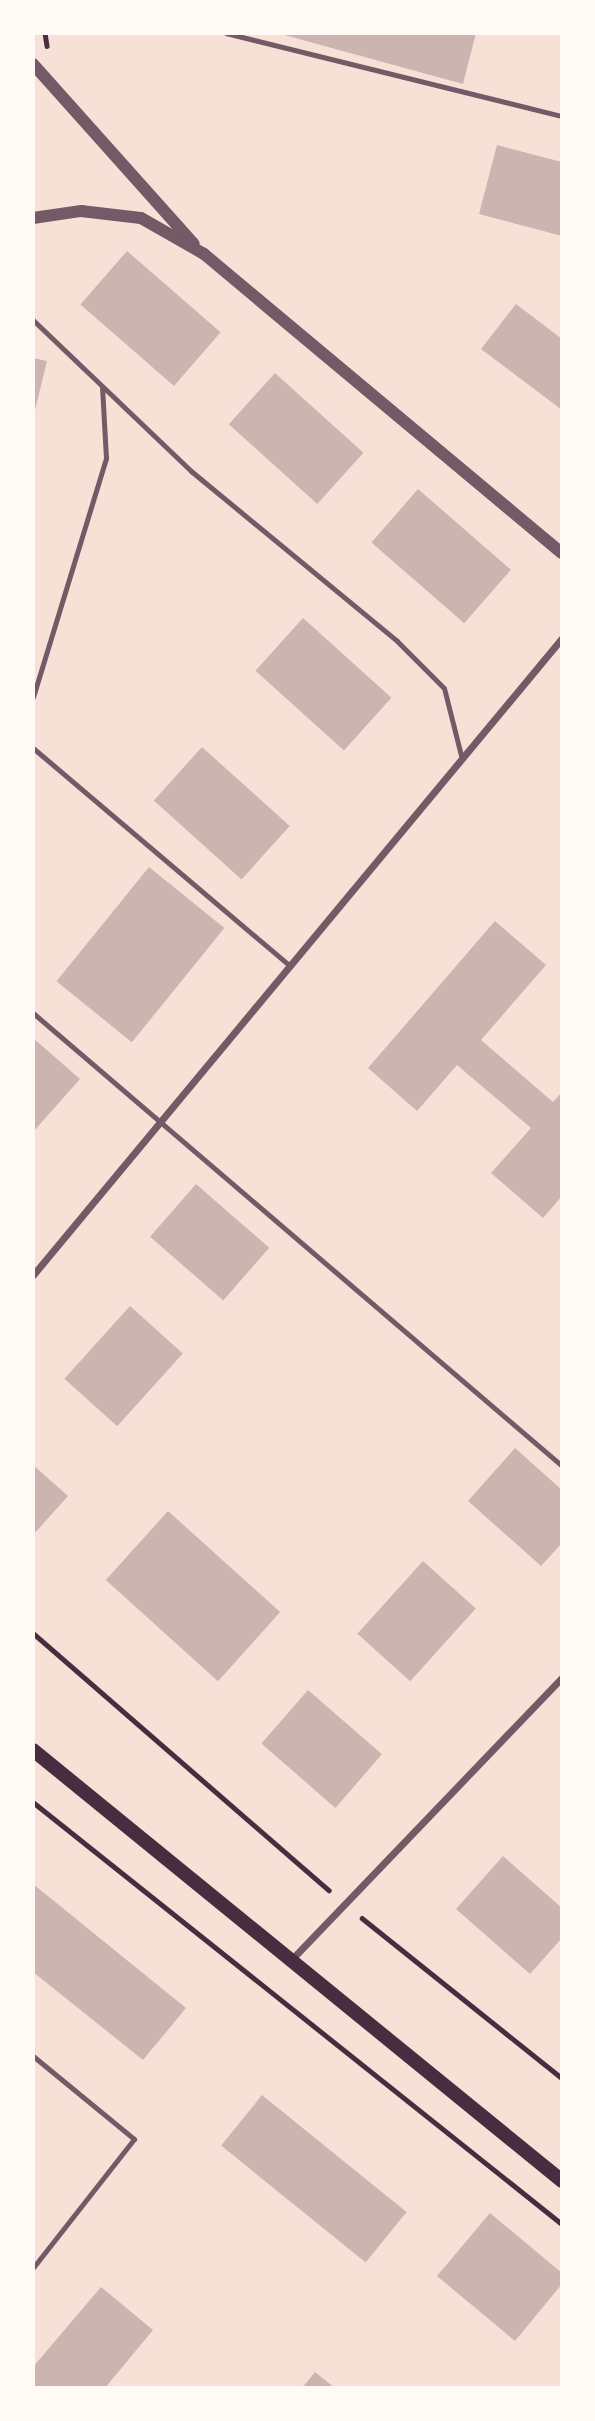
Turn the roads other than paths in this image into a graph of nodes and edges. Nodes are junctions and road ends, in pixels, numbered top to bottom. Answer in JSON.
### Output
{"nodes":[{"id":1,"x":226,"y":33,"type":"edge"},
{"id":2,"x":33,"y":64,"type":"edge"},
{"id":3,"x":562,"y":116,"type":"edge"},
{"id":4,"x":33,"y":218,"type":"edge"},
{"id":5,"x":204,"y":254,"type":"junction"},
{"id":6,"x":33,"y":320,"type":"edge"},
{"id":7,"x":102,"y":387,"type":"junction"},
{"id":8,"x":562,"y":553,"type":"edge"},
{"id":9,"x":562,"y":638,"type":"edge"},
{"id":10,"x":33,"y":697,"type":"edge"},
{"id":11,"x":33,"y":748,"type":"edge"},
{"id":12,"x":462,"y":759,"type":"junction"},
{"id":13,"x":290,"y":966,"type":"junction"},
{"id":14,"x":33,"y":1013,"type":"edge"},
{"id":15,"x":159,"y":1124,"type":"junction"},
{"id":16,"x":33,"y":1275,"type":"edge"},
{"id":17,"x":562,"y":1466,"type":"edge"},
{"id":18,"x":562,"y":1677,"type":"edge"},
{"id":19,"x":33,"y":1750,"type":"edge"},
{"id":20,"x":291,"y":1960,"type":"junction"},
{"id":21,"x":33,"y":2056,"type":"edge"},
{"id":22,"x":562,"y":2181,"type":"edge"},
{"id":23,"x":33,"y":2268,"type":"edge"}],
"edges":[{"from":1,"to":3,"type":"lane"},
{"from":2,"to":5,"type":"street"},
{"from":4,"to":5,"type":"street"},
{"from":5,"to":8,"type":"street"},
{"from":6,"to":7,"type":"lane"},
{"from":7,"to":10,"type":"lane"},
{"from":7,"to":12,"type":"lane"},
{"from":9,"to":12,"type":"street"},
{"from":11,"to":13,"type":"lane"},
{"from":12,"to":13,"type":"street"},
{"from":13,"to":15,"type":"street"},
{"from":14,"to":15,"type":"lane"},
{"from":15,"to":16,"type":"street"},
{"from":15,"to":17,"type":"lane"},
{"from":18,"to":20,"type":"street"},
{"from":19,"to":20,"type":"main road"},
{"from":20,"to":22,"type":"main road"},
{"from":21,"to":23,"type":"lane"}]}
